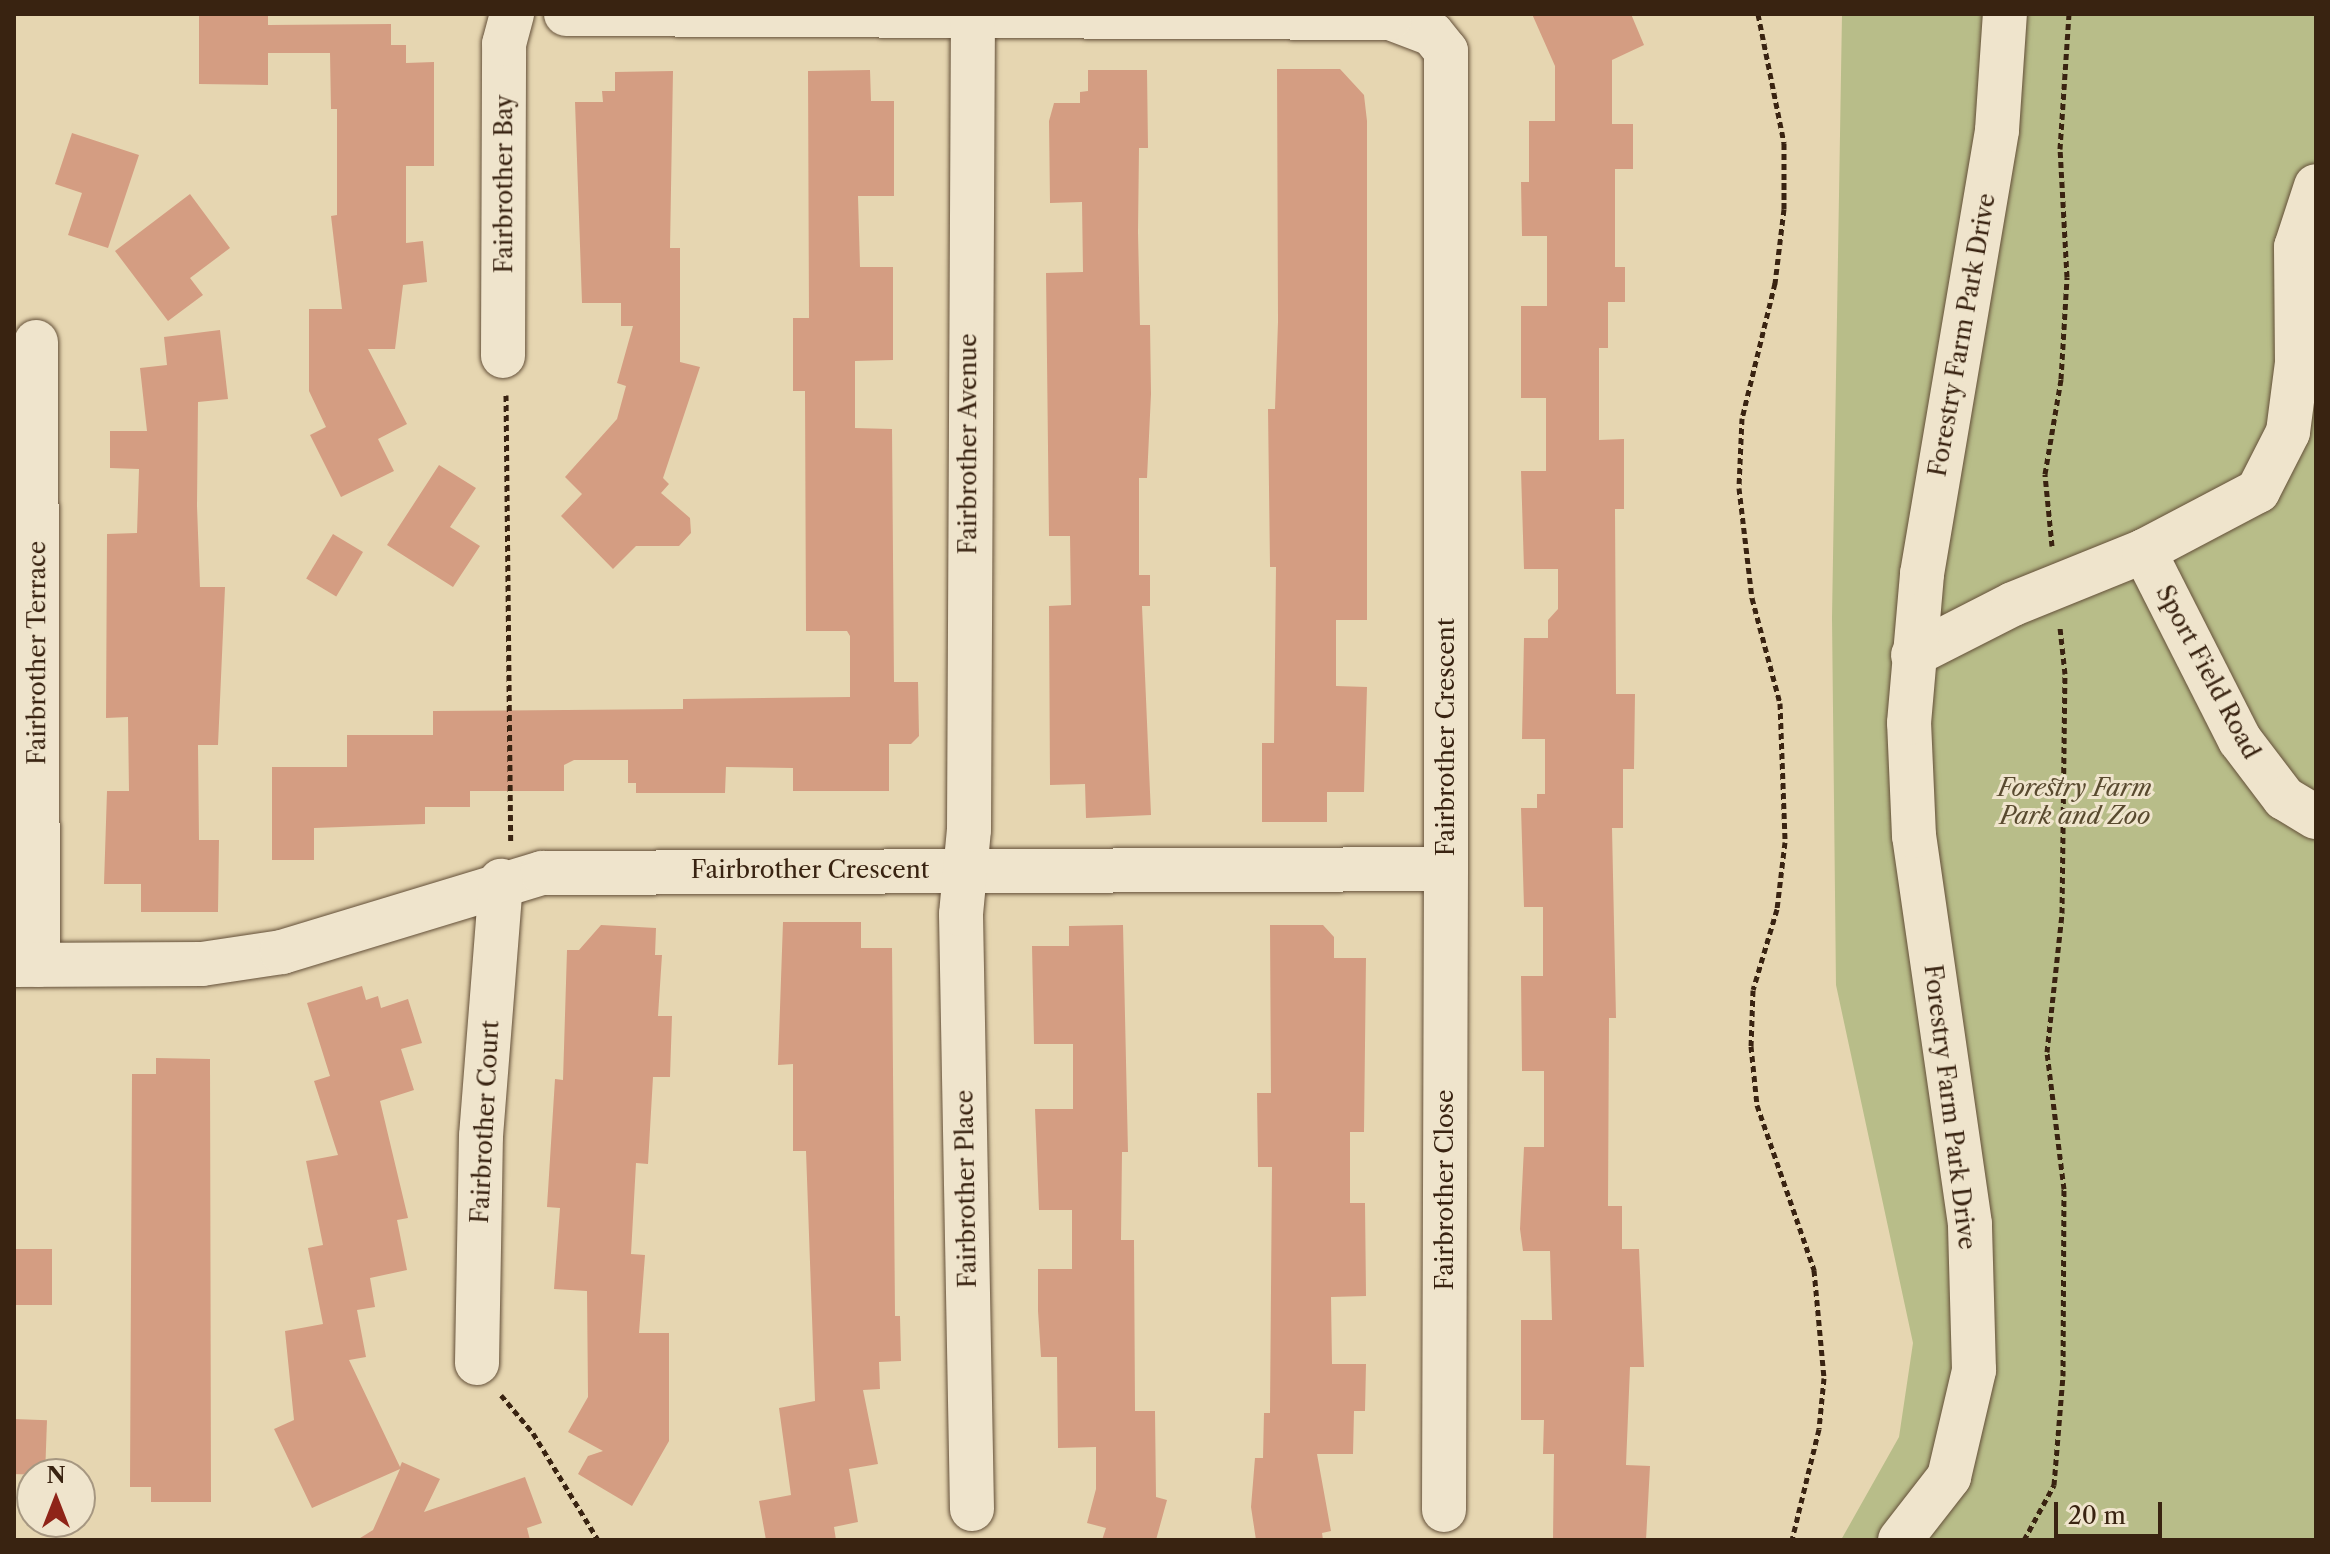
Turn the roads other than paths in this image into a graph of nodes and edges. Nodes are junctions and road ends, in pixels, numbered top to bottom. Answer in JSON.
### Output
{"nodes":[{"id":1,"x":512,"y":14,"type":"edge"},
{"id":2,"x":566,"y":14,"type":"edge"},
{"id":3,"x":2005,"y":14,"type":"edge"},
{"id":4,"x":973,"y":18,"type":"junction"},
{"id":5,"x":2316,"y":186,"type":"edge"},
{"id":6,"x":36,"y":342,"type":"dead end"},
{"id":7,"x":503,"y":356,"type":"dead end"},
{"id":8,"x":2144,"y":551,"type":"junction"},
{"id":9,"x":1913,"y":655,"type":"junction"},
{"id":10,"x":2316,"y":817,"type":"edge"},
{"id":11,"x":506,"y":864,"type":"junction"},
{"id":12,"x":1446,"y":869,"type":"junction"},
{"id":13,"x":965,"y":870,"type":"junction"},
{"id":14,"x":26,"y":965,"type":"edge"},
{"id":15,"x":477,"y":1363,"type":"dead end"},
{"id":16,"x":972,"y":1509,"type":"dead end"},
{"id":17,"x":1444,"y":1510,"type":"dead end"},
{"id":18,"x":1901,"y":1540,"type":"edge"}],
"edges":[{"from":1,"to":7,"type":"street","name":"Fairbrother Bay"},
{"from":2,"to":4,"type":"street","name":"Fairbrother Crescent"},
{"from":3,"to":9,"type":"street","name":"Forestry Farm Park Drive"},
{"from":4,"to":12,"type":"street","name":"Fairbrother Crescent"},
{"from":4,"to":13,"type":"street","name":"Fairbrother Avenue"},
{"from":5,"to":8,"type":"street"},
{"from":6,"to":14,"type":"street","name":"Fairbrother Terrace"},
{"from":8,"to":9,"type":"street"},
{"from":8,"to":10,"type":"street","name":"Sport Field Road"},
{"from":9,"to":18,"type":"street","name":"Forestry Farm Park Drive"},
{"from":11,"to":13,"type":"street","name":"Fairbrother Crescent"},
{"from":11,"to":14,"type":"street","name":"Fairbrother Crescent"},
{"from":11,"to":15,"type":"street","name":"Fairbrother Court"},
{"from":12,"to":13,"type":"street","name":"Fairbrother Crescent"},
{"from":12,"to":17,"type":"street","name":"Fairbrother Close"},
{"from":13,"to":16,"type":"street","name":"Fairbrother Place"}]}
